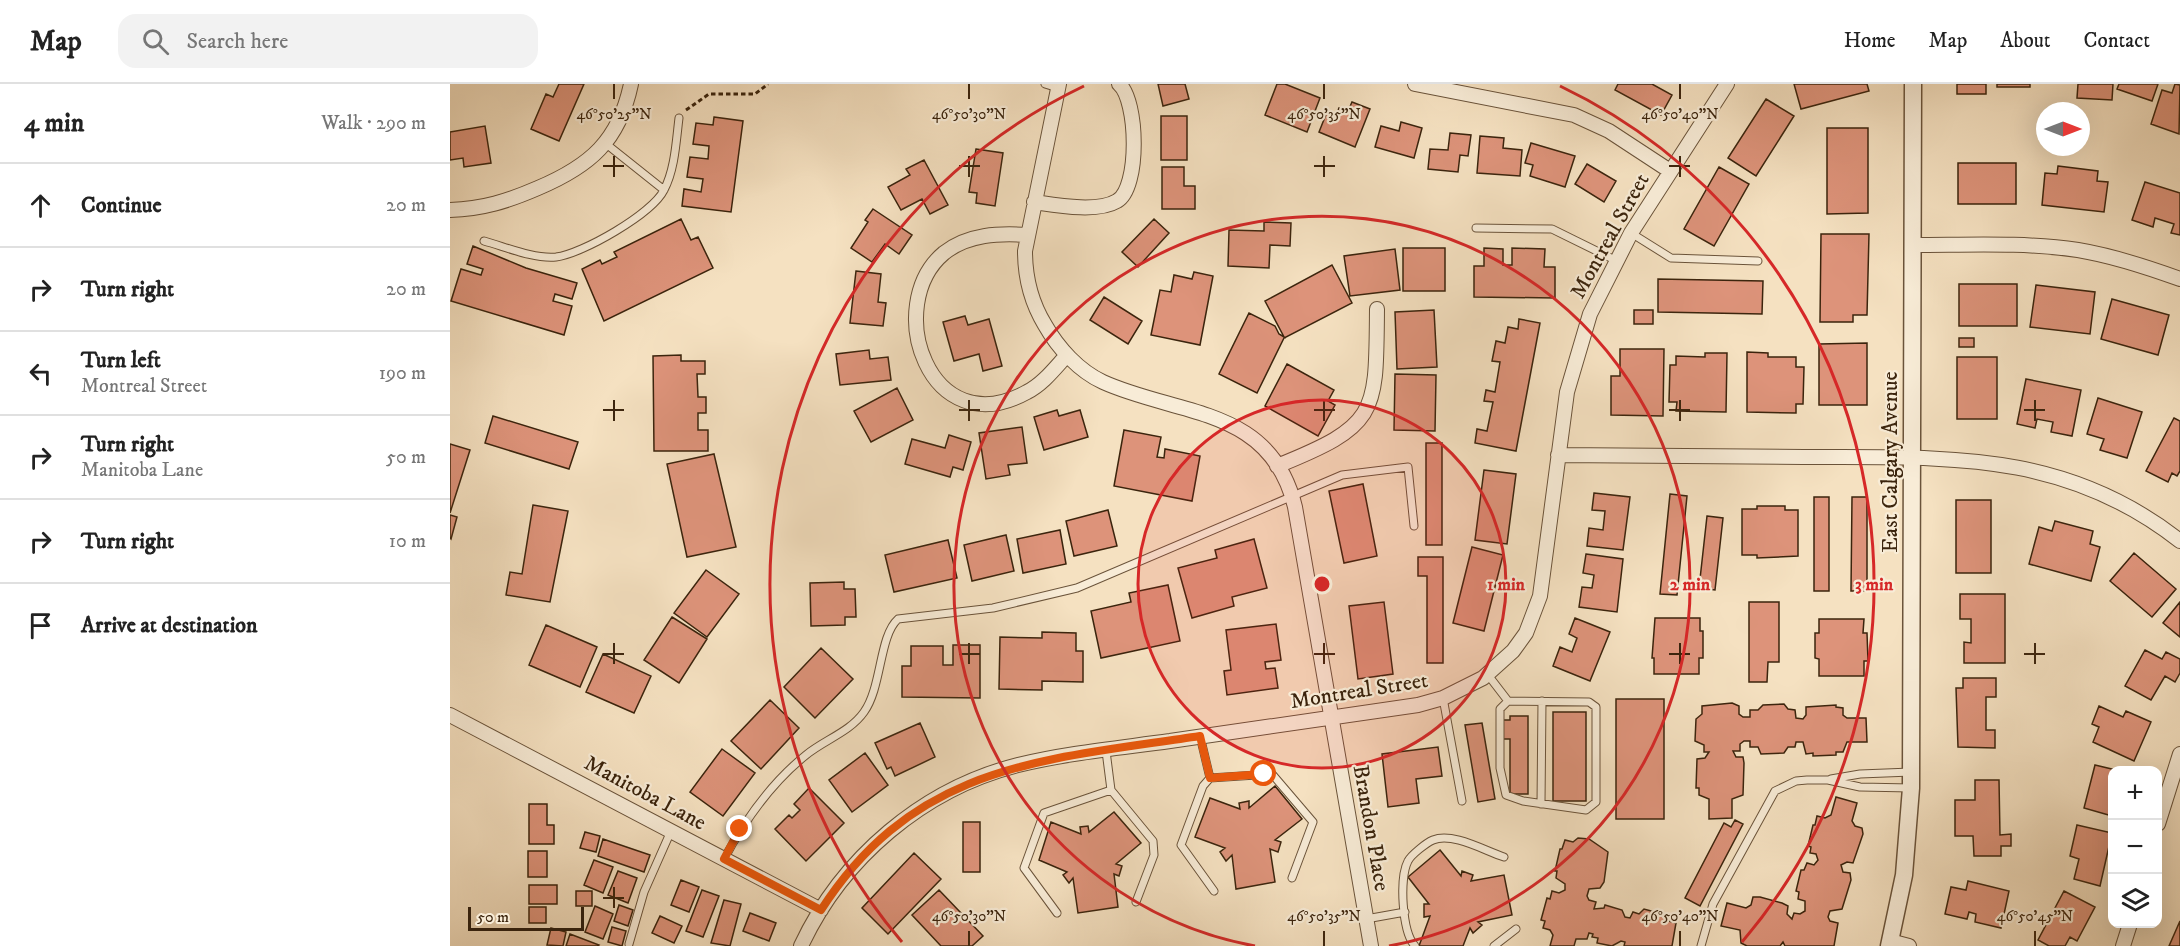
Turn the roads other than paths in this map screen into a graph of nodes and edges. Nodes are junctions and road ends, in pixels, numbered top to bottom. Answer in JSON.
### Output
{"nodes":[{"id":1,"x":632,"y":84,"type":"edge"},
{"id":2,"x":1119,"y":84,"type":"edge"},
{"id":3,"x":1415,"y":84,"type":"edge"},
{"id":4,"x":1727,"y":84,"type":"edge"},
{"id":5,"x":1913,"y":84,"type":"edge"},
{"id":6,"x":1054,"y":85,"type":"edge"},
{"id":7,"x":1485,"y":90,"type":"edge"},
{"id":8,"x":680,"y":118,"type":"road end"},
{"id":9,"x":605,"y":143,"type":"junction"},
{"id":10,"x":1670,"y":171,"type":"junction"},
{"id":11,"x":664,"y":190,"type":"junction"},
{"id":12,"x":1034,"y":202,"type":"junction"},
{"id":13,"x":450,"y":210,"type":"edge"},
{"id":14,"x":1476,"y":228,"type":"dead end"},
{"id":15,"x":1631,"y":234,"type":"junction"},
{"id":16,"x":1028,"y":235,"type":"junction"},
{"id":17,"x":484,"y":241,"type":"dead end"},
{"id":18,"x":1913,"y":245,"type":"junction"},
{"id":19,"x":1615,"y":260,"type":"junction"},
{"id":20,"x":1758,"y":261,"type":"dead end"},
{"id":21,"x":2180,"y":279,"type":"edge"},
{"id":22,"x":1377,"y":309,"type":"dead end"},
{"id":23,"x":1067,"y":355,"type":"junction"},
{"id":24,"x":1558,"y":455,"type":"junction"},
{"id":25,"x":1912,"y":458,"type":"junction"},
{"id":26,"x":1277,"y":466,"type":"junction"},
{"id":27,"x":1292,"y":496,"type":"junction"},
{"id":28,"x":1414,"y":526,"type":"dead end"},
{"id":29,"x":2180,"y":541,"type":"edge"},
{"id":30,"x":1488,"y":675,"type":"junction"},
{"id":31,"x":1443,"y":698,"type":"junction"},
{"id":32,"x":1508,"y":701,"type":"junction"},
{"id":33,"x":1542,"y":701,"type":"junction"},
{"id":34,"x":450,"y":715,"type":"edge"},
{"id":35,"x":1331,"y":718,"type":"junction"},
{"id":36,"x":1200,"y":736,"type":"junction"},
{"id":37,"x":1106,"y":750,"type":"junction"},
{"id":38,"x":2180,"y":754,"type":"edge"},
{"id":39,"x":1210,"y":778,"type":"junction"},
{"id":40,"x":1828,"y":780,"type":"junction"},
{"id":41,"x":1911,"y":780,"type":"junction"},
{"id":42,"x":1112,"y":790,"type":"junction"},
{"id":43,"x":1462,"y":801,"type":"dead end"},
{"id":44,"x":1541,"y":804,"type":"junction"},
{"id":45,"x":2158,"y":820,"type":"edge"},
{"id":46,"x":672,"y":831,"type":"junction"},
{"id":47,"x":1504,"y":857,"type":"dead end"},
{"id":48,"x":724,"y":859,"type":"junction"},
{"id":49,"x":1292,"y":878,"type":"dead end"},
{"id":50,"x":1214,"y":891,"type":"dead end"},
{"id":51,"x":1136,"y":903,"type":"dead end"},
{"id":52,"x":821,"y":910,"type":"junction"},
{"id":53,"x":1405,"y":912,"type":"junction"},
{"id":54,"x":1057,"y":913,"type":"dead end"},
{"id":55,"x":1365,"y":919,"type":"junction"},
{"id":56,"x":2129,"y":928,"type":"edge"},
{"id":57,"x":1516,"y":929,"type":"dead end"},
{"id":58,"x":629,"y":944,"type":"dead end"},
{"id":59,"x":1890,"y":944,"type":"edge"},
{"id":60,"x":801,"y":946,"type":"edge"},
{"id":61,"x":1371,"y":946,"type":"edge"},
{"id":62,"x":1415,"y":946,"type":"edge"},
{"id":63,"x":1494,"y":946,"type":"edge"},
{"id":64,"x":1701,"y":946,"type":"edge"},
{"id":65,"x":1909,"y":946,"type":"edge"},
{"id":66,"x":2123,"y":946,"type":"edge"}],
"edges":[{"from":1,"to":9,"type":"street"},
{"from":2,"to":12,"type":"street"},
{"from":3,"to":7,"type":"street"},
{"from":4,"to":10,"type":"street","name":"Montreal Street"},
{"from":5,"to":18,"type":"street","name":"East Calgary Avenue"},
{"from":6,"to":12,"type":"street","name":"Brandon Place"},
{"from":7,"to":10,"type":"street"},
{"from":8,"to":11,"type":"lane"},
{"from":9,"to":11,"type":"lane"},
{"from":9,"to":13,"type":"street"},
{"from":10,"to":15,"type":"street","name":"Montreal Street"},
{"from":11,"to":17,"type":"lane"},
{"from":12,"to":16,"type":"street","name":"Brandon Place"},
{"from":14,"to":19,"type":"lane"},
{"from":15,"to":19,"type":"street","name":"Montreal Street"},
{"from":15,"to":20,"type":"lane"},
{"from":16,"to":23,"type":"street","name":"Brandon Place"},
{"from":16,"to":23,"type":"street"},
{"from":18,"to":21,"type":"street"},
{"from":18,"to":25,"type":"street","name":"East Calgary Avenue"},
{"from":19,"to":24,"type":"street","name":"Montreal Street"},
{"from":22,"to":26,"type":"street"},
{"from":23,"to":26,"type":"street","name":"Brandon Place"},
{"from":24,"to":25,"type":"street"},
{"from":24,"to":30,"type":"street","name":"Montreal Street"},
{"from":25,"to":29,"type":"street"},
{"from":25,"to":41,"type":"street","name":"East Calgary Avenue"},
{"from":26,"to":27,"type":"street","name":"Brandon Place"},
{"from":27,"to":28,"type":"lane"},
{"from":27,"to":35,"type":"street","name":"Brandon Place"},
{"from":27,"to":48,"type":"lane"},
{"from":30,"to":31,"type":"street","name":"Montreal Street"},
{"from":30,"to":32,"type":"lane"},
{"from":31,"to":35,"type":"street","name":"Montreal Street"},
{"from":31,"to":43,"type":"lane"},
{"from":32,"to":33,"type":"lane"},
{"from":32,"to":44,"type":"lane"},
{"from":33,"to":44,"type":"lane"},
{"from":33,"to":44,"type":"lane"},
{"from":34,"to":46,"type":"street","name":"Manitoba Lane"},
{"from":35,"to":36,"type":"street","name":"Montreal Street"},
{"from":35,"to":55,"type":"street","name":"Brandon Place"},
{"from":36,"to":37,"type":"street","name":"Montreal Street"},
{"from":36,"to":39,"type":"lane"},
{"from":37,"to":42,"type":"lane"},
{"from":37,"to":52,"type":"street","name":"Montreal Street"},
{"from":38,"to":45,"type":"street"},
{"from":39,"to":49,"type":"lane"},
{"from":39,"to":50,"type":"lane"},
{"from":40,"to":41,"type":"lane"},
{"from":40,"to":41,"type":"lane"},
{"from":40,"to":64,"type":"lane"},
{"from":41,"to":59,"type":"street","name":"East Calgary Avenue"},
{"from":42,"to":51,"type":"lane"},
{"from":42,"to":54,"type":"lane"},
{"from":46,"to":48,"type":"street","name":"Manitoba Lane"},
{"from":46,"to":58,"type":"lane"},
{"from":47,"to":53,"type":"lane"},
{"from":48,"to":52,"type":"street","name":"Manitoba Lane"},
{"from":52,"to":60,"type":"street","name":"Montreal Street"},
{"from":53,"to":55,"type":"lane"},
{"from":53,"to":62,"type":"lane"},
{"from":55,"to":61,"type":"street","name":"Brandon Place"},
{"from":56,"to":66,"type":"street"},
{"from":57,"to":63,"type":"lane"},
{"from":59,"to":65,"type":"street"}]}
